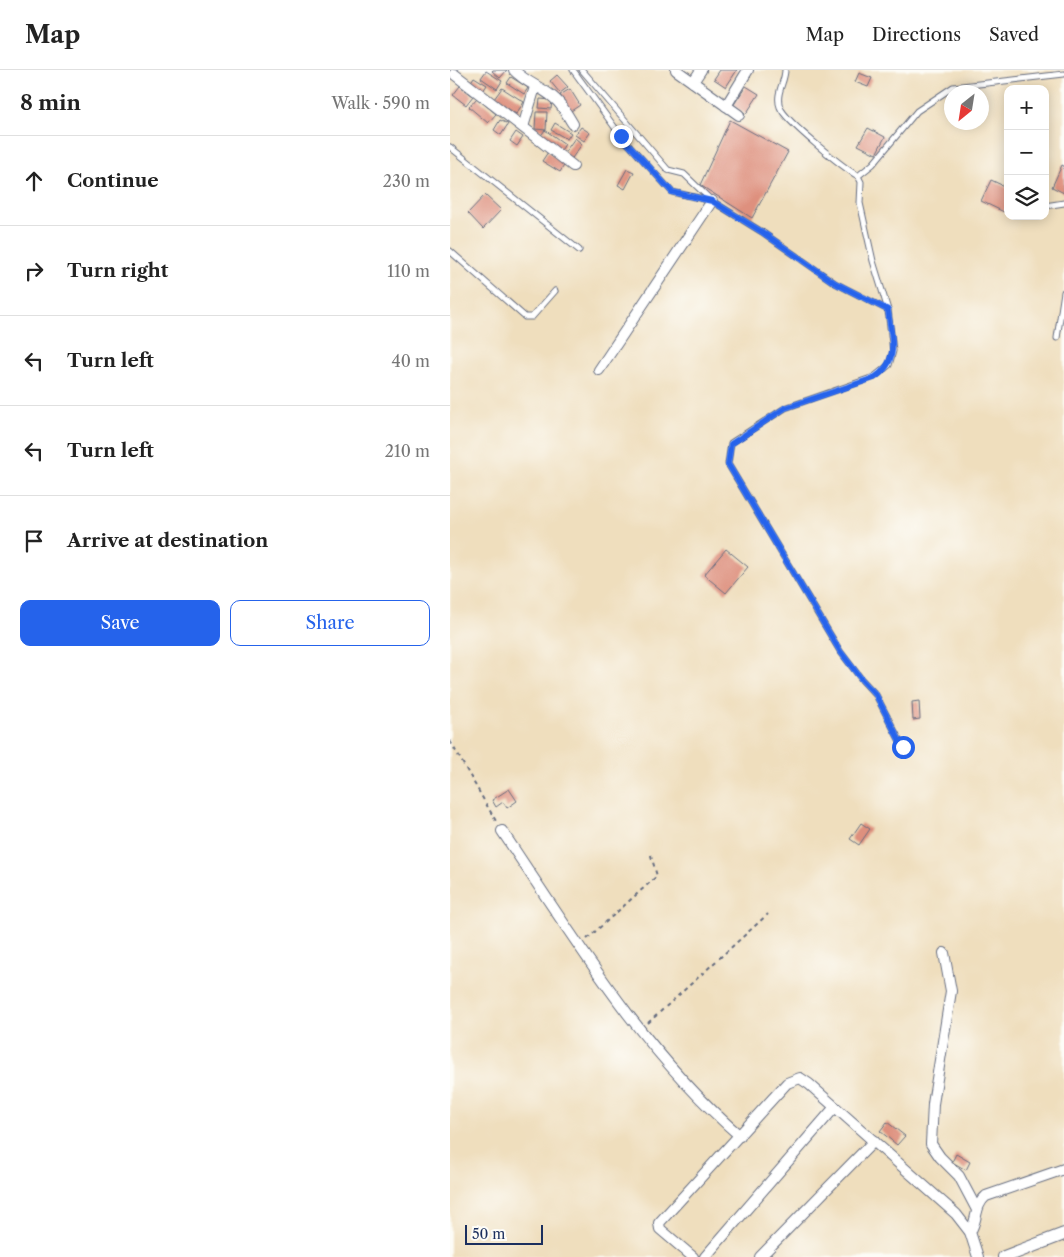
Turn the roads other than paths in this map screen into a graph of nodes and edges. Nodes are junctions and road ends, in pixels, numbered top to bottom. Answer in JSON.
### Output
{"nodes":[{"id":1,"x":465,"y":70,"type":"edge"},
{"id":2,"x":514,"y":70,"type":"edge"},
{"id":3,"x":573,"y":70,"type":"edge"},
{"id":4,"x":582,"y":70,"type":"edge"},
{"id":5,"x":676,"y":70,"type":"edge"},
{"id":6,"x":701,"y":70,"type":"edge"},
{"id":7,"x":748,"y":70,"type":"edge"},
{"id":8,"x":785,"y":70,"type":"edge"},
{"id":9,"x":1064,"y":74,"type":"edge"},
{"id":10,"x":452,"y":75,"type":"edge"},
{"id":11,"x":693,"y":82,"type":"junction"},
{"id":12,"x":535,"y":87,"type":"junction"},
{"id":13,"x":726,"y":106,"type":"junction"},
{"id":14,"x":739,"y":115,"type":"dead end"},
{"id":15,"x":573,"y":124,"type":"dead end"},
{"id":16,"x":523,"y":127,"type":"junction"},
{"id":17,"x":450,"y":147,"type":"edge"},
{"id":18,"x":573,"y":166,"type":"dead end"},
{"id":19,"x":858,"y":176,"type":"junction"},
{"id":20,"x":712,"y":201,"type":"junction"},
{"id":21,"x":1064,"y":203,"type":"edge"},
{"id":22,"x":1049,"y":205,"type":"edge"},
{"id":23,"x":579,"y":250,"type":"dead end"},
{"id":24,"x":450,"y":251,"type":"edge"},
{"id":25,"x":555,"y":292,"type":"dead end"},
{"id":26,"x":1064,"y":292,"type":"edge"},
{"id":27,"x":888,"y":310,"type":"junction"},
{"id":28,"x":1057,"y":338,"type":"dead end"},
{"id":29,"x":599,"y":370,"type":"dead end"},
{"id":30,"x":903,"y":747,"type":"dead end"},
{"id":31,"x":502,"y":831,"type":"road end"},
{"id":32,"x":944,"y":953,"type":"dead end"},
{"id":33,"x":835,"y":1107,"type":"junction"},
{"id":34,"x":740,"y":1136,"type":"junction"},
{"id":35,"x":874,"y":1140,"type":"junction"},
{"id":36,"x":1064,"y":1169,"type":"edge"},
{"id":37,"x":977,"y":1210,"type":"junction"},
{"id":38,"x":970,"y":1232,"type":"junction"},
{"id":39,"x":1064,"y":1234,"type":"edge"},
{"id":40,"x":693,"y":1257,"type":"edge"},
{"id":41,"x":705,"y":1257,"type":"edge"},
{"id":42,"x":760,"y":1257,"type":"edge"},
{"id":43,"x":978,"y":1257,"type":"edge"},
{"id":44,"x":1004,"y":1257,"type":"edge"}],
"edges":[{"from":1,"to":10,"type":"street"},
{"from":2,"to":12,"type":"street"},
{"from":3,"to":20,"type":"lane"},
{"from":4,"to":20,"type":"lane"},
{"from":5,"to":11,"type":"street"},
{"from":6,"to":11,"type":"street"},
{"from":7,"to":13,"type":"street"},
{"from":8,"to":19,"type":"lane"},
{"from":9,"to":19,"type":"lane"},
{"from":10,"to":16,"type":"street"},
{"from":11,"to":13,"type":"street"},
{"from":12,"to":15,"type":"street"},
{"from":12,"to":16,"type":"street"},
{"from":13,"to":14,"type":"street"},
{"from":16,"to":18,"type":"street"},
{"from":17,"to":23,"type":"lane"},
{"from":19,"to":27,"type":"lane"},
{"from":20,"to":27,"type":"lane"},
{"from":20,"to":29,"type":"street"},
{"from":21,"to":22,"type":"lane"},
{"from":24,"to":25,"type":"lane"},
{"from":26,"to":28,"type":"lane"},
{"from":27,"to":30,"type":"lane"},
{"from":31,"to":34,"type":"street"},
{"from":32,"to":37,"type":"street"},
{"from":33,"to":34,"type":"street"},
{"from":33,"to":35,"type":"street"},
{"from":33,"to":41,"type":"street"},
{"from":34,"to":40,"type":"street"},
{"from":35,"to":38,"type":"street"},
{"from":35,"to":42,"type":"street"},
{"from":36,"to":37,"type":"street"},
{"from":37,"to":38,"type":"street"},
{"from":38,"to":43,"type":"street"},
{"from":39,"to":44,"type":"street"}]}
